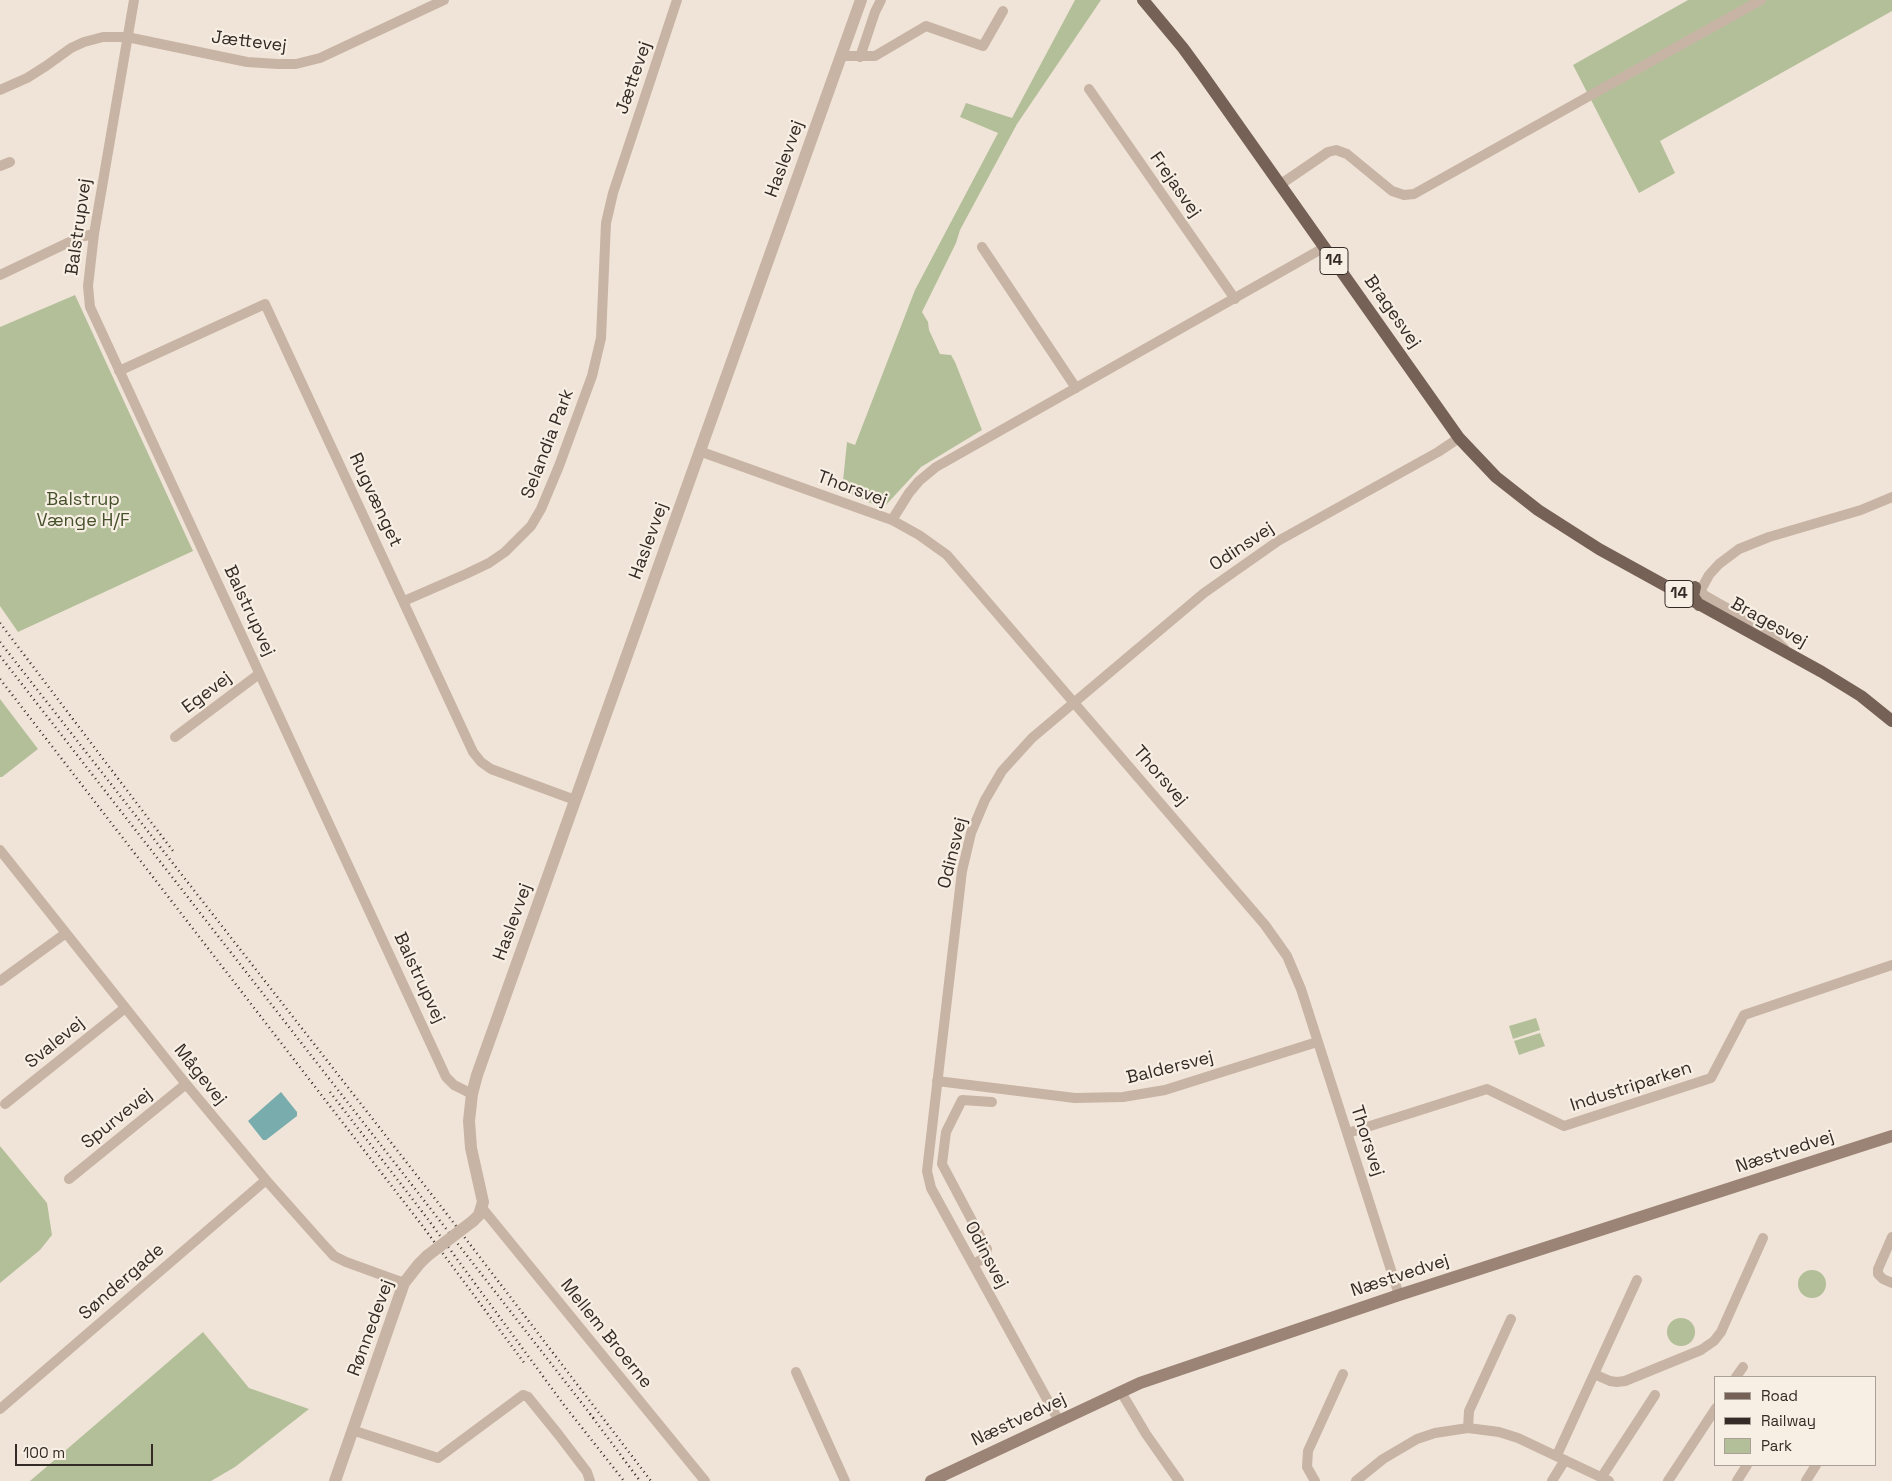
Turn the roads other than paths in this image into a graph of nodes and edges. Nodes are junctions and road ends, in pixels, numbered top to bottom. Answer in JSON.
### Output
{"nodes":[{"id":1,"x":134,"y":0,"type":"edge"},
{"id":2,"x":444,"y":0,"type":"edge"},
{"id":3,"x":677,"y":0,"type":"edge"},
{"id":4,"x":861,"y":0,"type":"edge"},
{"id":5,"x":881,"y":0,"type":"edge"},
{"id":6,"x":1143,"y":0,"type":"edge"},
{"id":7,"x":1761,"y":0,"type":"edge"},
{"id":8,"x":1003,"y":11,"type":"dead end"},
{"id":9,"x":127,"y":38,"type":"junction"},
{"id":10,"x":841,"y":56,"type":"junction"},
{"id":11,"x":860,"y":57,"type":"junction"},
{"id":12,"x":1089,"y":89,"type":"dead end"},
{"id":13,"x":0,"y":90,"type":"edge"},
{"id":14,"x":10,"y":162,"type":"dead end"},
{"id":15,"x":0,"y":166,"type":"edge"},
{"id":16,"x":1281,"y":184,"type":"junction"},
{"id":17,"x":606,"y":223,"type":"joint"},
{"id":18,"x":94,"y":234,"type":"junction"},
{"id":19,"x":982,"y":247,"type":"dead end"},
{"id":20,"x":1325,"y":248,"type":"junction"},
{"id":21,"x":0,"y":275,"type":"edge"},
{"id":22,"x":1235,"y":299,"type":"junction"},
{"id":23,"x":119,"y":371,"type":"junction"},
{"id":24,"x":1076,"y":388,"type":"junction"},
{"id":25,"x":1459,"y":438,"type":"junction"},
{"id":26,"x":699,"y":451,"type":"junction"},
{"id":27,"x":1892,"y":497,"type":"edge"},
{"id":28,"x":1538,"y":510,"type":"junction"},
{"id":29,"x":892,"y":520,"type":"junction"},
{"id":30,"x":1695,"y":595,"type":"junction"},
{"id":31,"x":404,"y":601,"type":"junction"},
{"id":32,"x":1822,"y":672,"type":"junction"},
{"id":33,"x":259,"y":674,"type":"junction"},
{"id":34,"x":1075,"y":702,"type":"junction"},
{"id":35,"x":1892,"y":721,"type":"edge"},
{"id":36,"x":175,"y":737,"type":"dead end"},
{"id":37,"x":575,"y":800,"type":"junction"},
{"id":38,"x":2,"y":855,"type":"edge"},
{"id":39,"x":66,"y":932,"type":"junction"},
{"id":40,"x":1892,"y":965,"type":"edge"},
{"id":41,"x":0,"y":981,"type":"edge"},
{"id":42,"x":125,"y":1008,"type":"junction"},
{"id":43,"x":1317,"y":1042,"type":"junction"},
{"id":44,"x":937,"y":1081,"type":"junction"},
{"id":45,"x":186,"y":1084,"type":"junction"},
{"id":46,"x":472,"y":1094,"type":"junction"},
{"id":47,"x":992,"y":1102,"type":"dead end"},
{"id":48,"x":4,"y":1104,"type":"dead end"},
{"id":49,"x":1348,"y":1133,"type":"junction"},
{"id":50,"x":1892,"y":1136,"type":"edge"},
{"id":51,"x":930,"y":1142,"type":"junction"},
{"id":52,"x":945,"y":1143,"type":"junction"},
{"id":53,"x":69,"y":1179,"type":"dead end"},
{"id":54,"x":266,"y":1180,"type":"junction"},
{"id":55,"x":482,"y":1208,"type":"junction"},
{"id":56,"x":1892,"y":1237,"type":"edge"},
{"id":57,"x":1763,"y":1238,"type":"dead end"},
{"id":58,"x":972,"y":1264,"type":"junction"},
{"id":59,"x":1637,"y":1280,"type":"dead end"},
{"id":60,"x":404,"y":1283,"type":"junction"},
{"id":61,"x":1892,"y":1283,"type":"edge"},
{"id":62,"x":1399,"y":1295,"type":"junction"},
{"id":63,"x":1511,"y":1319,"type":"dead end"},
{"id":64,"x":1743,"y":1366,"type":"dead end"},
{"id":65,"x":796,"y":1372,"type":"dead end"},
{"id":66,"x":1343,"y":1374,"type":"dead end"},
{"id":67,"x":1594,"y":1374,"type":"junction"},
{"id":68,"x":1737,"y":1376,"type":"edge"},
{"id":69,"x":1121,"y":1392,"type":"junction"},
{"id":70,"x":1655,"y":1395,"type":"dead end"},
{"id":71,"x":0,"y":1408,"type":"edge"},
{"id":72,"x":1714,"y":1411,"type":"edge"},
{"id":73,"x":1059,"y":1421,"type":"junction"},
{"id":74,"x":1468,"y":1428,"type":"junction"},
{"id":75,"x":352,"y":1430,"type":"junction"},
{"id":76,"x":1561,"y":1458,"type":"junction"},
{"id":77,"x":1746,"y":1466,"type":"edge"},
{"id":78,"x":1815,"y":1466,"type":"edge"},
{"id":79,"x":1605,"y":1479,"type":"edge"},
{"id":80,"x":335,"y":1481,"type":"edge"},
{"id":81,"x":590,"y":1481,"type":"edge"},
{"id":82,"x":705,"y":1481,"type":"edge"},
{"id":83,"x":846,"y":1481,"type":"edge"},
{"id":84,"x":930,"y":1481,"type":"edge"},
{"id":85,"x":1179,"y":1481,"type":"edge"},
{"id":86,"x":1315,"y":1481,"type":"edge"},
{"id":87,"x":1356,"y":1481,"type":"edge"},
{"id":88,"x":1552,"y":1481,"type":"edge"},
{"id":89,"x":1668,"y":1481,"type":"edge"},
{"id":90,"x":1737,"y":1481,"type":"edge"},
{"id":91,"x":1806,"y":1481,"type":"edge"}],
"edges":[{"from":1,"to":9,"type":"street","name":"Balstrupvej"},
{"from":2,"to":9,"type":"street","name":"Jættevej"},
{"from":3,"to":17,"type":"street","name":"Jættevej"},
{"from":4,"to":10,"type":"street","name":"Haslevvej"},
{"from":5,"to":11,"type":"street"},
{"from":6,"to":16,"type":"main road","name":"Bragesvej","number":"14"},
{"from":7,"to":16,"type":"street"},
{"from":8,"to":11,"type":"street"},
{"from":9,"to":13,"type":"street","name":"Jættevej"},
{"from":9,"to":18,"type":"street","name":"Balstrupvej"},
{"from":10,"to":11,"type":"street"},
{"from":10,"to":26,"type":"street","name":"Haslevvej"},
{"from":12,"to":22,"type":"street","name":"Frejasvej"},
{"from":14,"to":15,"type":"street"},
{"from":16,"to":20,"type":"main road","name":"Bragesvej","number":"14"},
{"from":17,"to":31,"type":"street","name":"Selandia Park"},
{"from":18,"to":21,"type":"street"},
{"from":18,"to":23,"type":"street","name":"Balstrupvej"},
{"from":19,"to":24,"type":"street"},
{"from":20,"to":22,"type":"street"},
{"from":20,"to":25,"type":"main road","name":"Bragesvej","number":"14"},
{"from":22,"to":24,"type":"street"},
{"from":23,"to":31,"type":"street","name":"Rugvænget"},
{"from":23,"to":33,"type":"street","name":"Balstrupvej"},
{"from":24,"to":29,"type":"street"},
{"from":25,"to":28,"type":"main road","name":"Bragesvej","number":"14"},
{"from":25,"to":34,"type":"street","name":"Odinsvej"},
{"from":26,"to":29,"type":"street","name":"Thorsvej"},
{"from":26,"to":37,"type":"street","name":"Haslevvej"},
{"from":27,"to":30,"type":"street"},
{"from":28,"to":30,"type":"main road","name":"Bragesvej"},
{"from":28,"to":30,"type":"main road","name":"Bragesvej","number":"14"},
{"from":29,"to":34,"type":"street","name":"Thorsvej"},
{"from":30,"to":32,"type":"main road","name":"Bragesvej","number":"14"},
{"from":30,"to":32,"type":"main road","name":"Bragesvej"},
{"from":31,"to":37,"type":"street","name":"Rugvænget"},
{"from":32,"to":35,"type":"main road","name":"Bragesvej","number":"14"},
{"from":33,"to":36,"type":"street","name":"Egevej"},
{"from":33,"to":46,"type":"street","name":"Balstrupvej"},
{"from":34,"to":43,"type":"street","name":"Thorsvej"},
{"from":34,"to":44,"type":"street","name":"Odinsvej"},
{"from":37,"to":46,"type":"street","name":"Haslevvej"},
{"from":38,"to":39,"type":"street","name":"Mågevej"},
{"from":39,"to":41,"type":"street"},
{"from":39,"to":42,"type":"street","name":"Mågevej"},
{"from":40,"to":49,"type":"street","name":"Industriparken"},
{"from":42,"to":45,"type":"street","name":"Mågevej"},
{"from":42,"to":48,"type":"street","name":"Svalevej"},
{"from":43,"to":44,"type":"street","name":"Baldersvej"},
{"from":43,"to":49,"type":"street","name":"Thorsvej"},
{"from":44,"to":51,"type":"street","name":"Odinsvej"},
{"from":45,"to":53,"type":"street","name":"Spurvevej"},
{"from":45,"to":54,"type":"street","name":"Mågevej"},
{"from":46,"to":55,"type":"street"},
{"from":47,"to":52,"type":"street"},
{"from":49,"to":62,"type":"street","name":"Thorsvej"},
{"from":50,"to":62,"type":"main road","name":"Næstvedvej"},
{"from":51,"to":52,"type":"street"},
{"from":51,"to":58,"type":"street","name":"Odinsvej"},
{"from":52,"to":58,"type":"street"},
{"from":54,"to":60,"type":"street","name":"Mågevej"},
{"from":54,"to":71,"type":"street","name":"Søndergade"},
{"from":55,"to":60,"type":"street","name":"Rønnedevej","bridge":true},
{"from":55,"to":82,"type":"street","name":"Mellem Broerne"},
{"from":56,"to":61,"type":"street"},
{"from":57,"to":67,"type":"street"},
{"from":58,"to":73,"type":"street","name":"Odinsvej"},
{"from":59,"to":67,"type":"street"},
{"from":60,"to":75,"type":"street","name":"Rønnedevej"},
{"from":62,"to":69,"type":"main road","name":"Næstvedvej"},
{"from":63,"to":74,"type":"street"},
{"from":64,"to":68,"type":"street"},
{"from":65,"to":83,"type":"street"},
{"from":66,"to":86,"type":"street"},
{"from":67,"to":76,"type":"street"},
{"from":69,"to":73,"type":"main road","name":"Næstvedvej"},
{"from":69,"to":85,"type":"street"},
{"from":70,"to":79,"type":"street"},
{"from":72,"to":89,"type":"street"},
{"from":73,"to":84,"type":"main road","name":"Næstvedvej"},
{"from":74,"to":76,"type":"street"},
{"from":74,"to":87,"type":"street"},
{"from":75,"to":80,"type":"street","name":"Rønnedevej"},
{"from":75,"to":81,"type":"street"},
{"from":76,"to":79,"type":"street"},
{"from":76,"to":88,"type":"street"},
{"from":77,"to":90,"type":"street"},
{"from":78,"to":91,"type":"street"}]}
